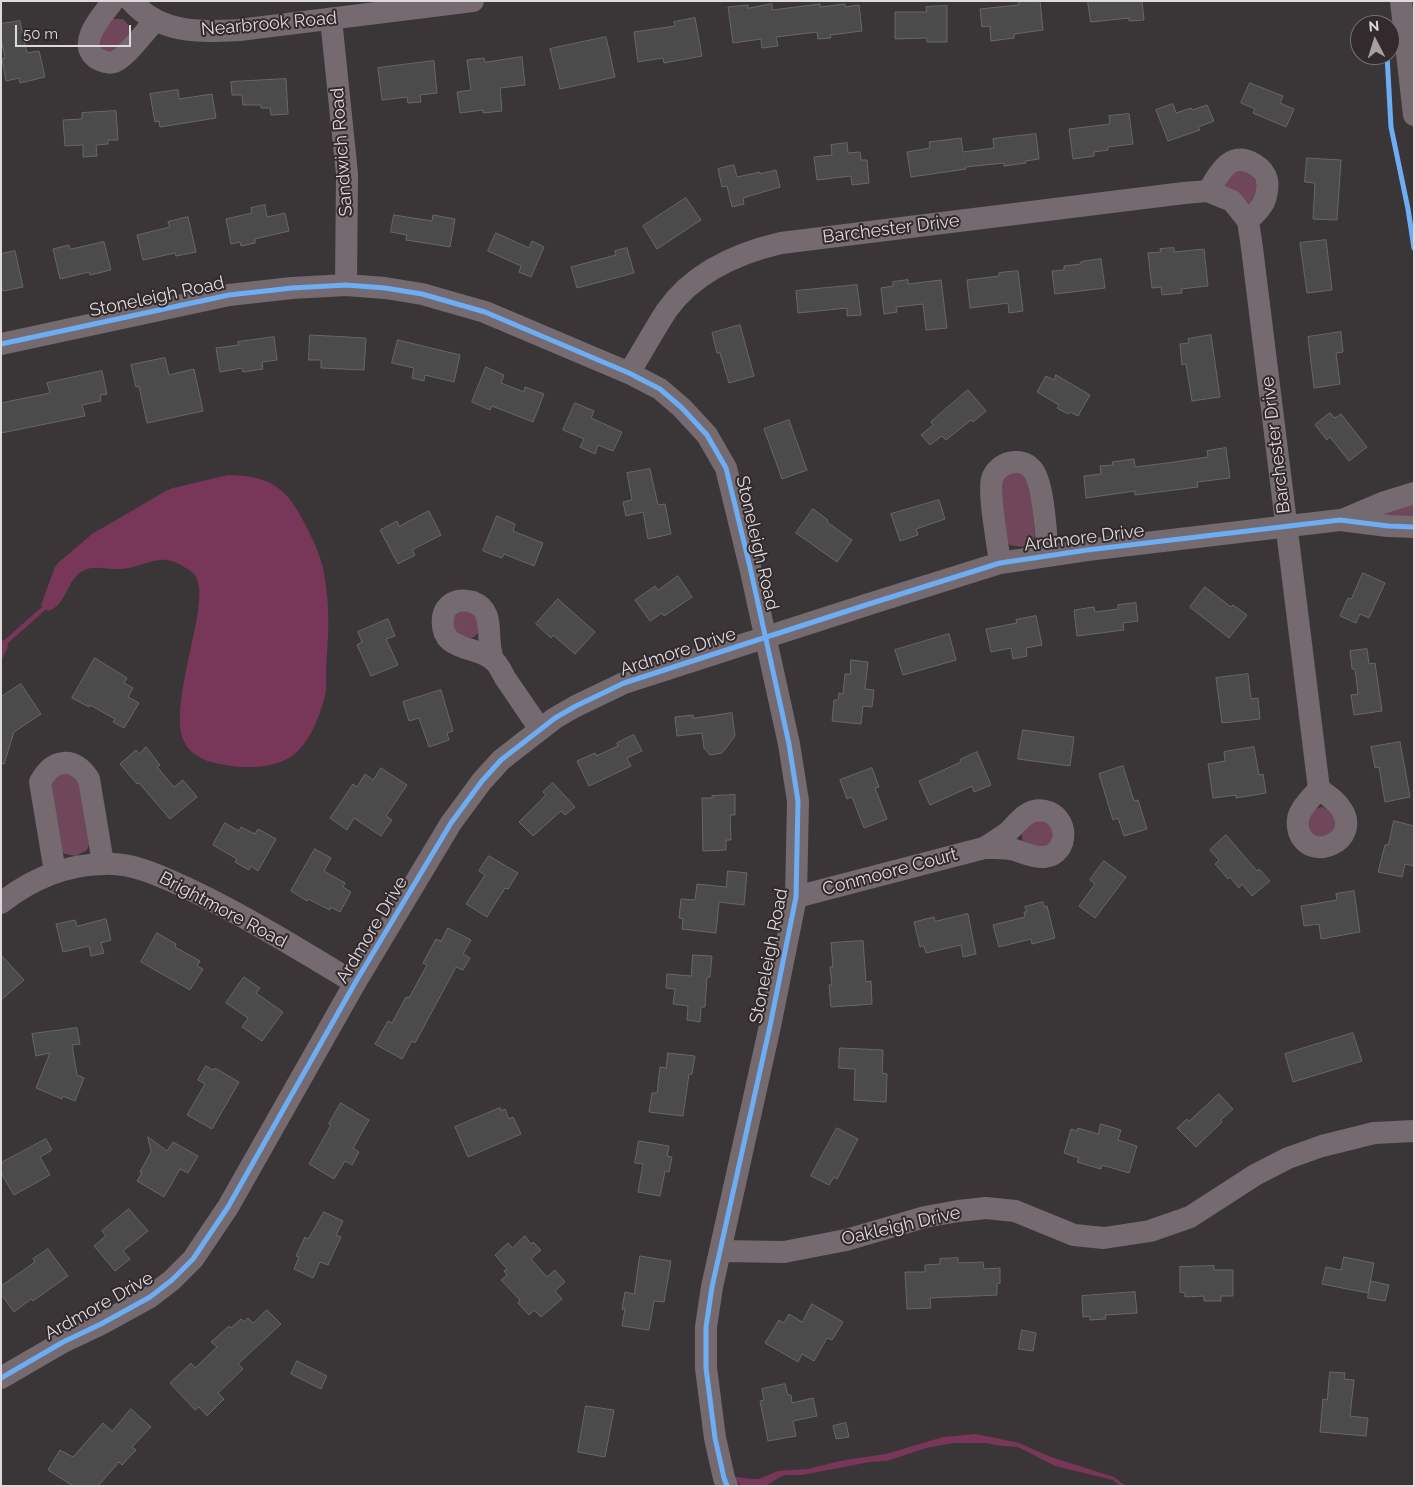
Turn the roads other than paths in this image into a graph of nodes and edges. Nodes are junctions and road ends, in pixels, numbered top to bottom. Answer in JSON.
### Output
{"nodes":[{"id":1,"x":113,"y":1,"type":"edge"},
{"id":2,"x":132,"y":1,"type":"edge"},
{"id":3,"x":473,"y":1,"type":"edge"},
{"id":4,"x":331,"y":19,"type":"junction"},
{"id":5,"x":155,"y":21,"type":"junction"},
{"id":6,"x":1406,"y":27,"type":"edge"},
{"id":7,"x":1414,"y":115,"type":"edge"},
{"id":8,"x":1208,"y":191,"type":"junction"},
{"id":9,"x":1248,"y":221,"type":"junction"},
{"id":10,"x":346,"y":285,"type":"junction"},
{"id":11,"x":1,"y":344,"type":"edge"},
{"id":12,"x":629,"y":372,"type":"junction"},
{"id":13,"x":1414,"y":493,"type":"edge"},
{"id":14,"x":1340,"y":520,"type":"junction"},
{"id":15,"x":1414,"y":527,"type":"edge"},
{"id":16,"x":1286,"y":528,"type":"junction"},
{"id":17,"x":1048,"y":555,"type":"junction"},
{"id":18,"x":1000,"y":563,"type":"junction"},
{"id":19,"x":765,"y":638,"type":"junction"},
{"id":20,"x":493,"y":660,"type":"dead end"},
{"id":21,"x":540,"y":728,"type":"junction"},
{"id":22,"x":1319,"y":789,"type":"dead end"},
{"id":23,"x":984,"y":848,"type":"dead end"},
{"id":24,"x":103,"y":864,"type":"junction"},
{"id":25,"x":55,"y":872,"type":"junction"},
{"id":26,"x":796,"y":897,"type":"junction"},
{"id":27,"x":1,"y":903,"type":"edge"},
{"id":28,"x":355,"y":983,"type":"junction"},
{"id":29,"x":1414,"y":1131,"type":"edge"},
{"id":30,"x":720,"y":1251,"type":"junction"},
{"id":31,"x":1,"y":1378,"type":"edge"},
{"id":32,"x":727,"y":1486,"type":"edge"}],
"edges":[{"from":1,"to":5,"type":"street"},
{"from":2,"to":5,"type":"street","name":"Nearbrook Road"},
{"from":3,"to":4,"type":"street","name":"Nearbrook Road"},
{"from":4,"to":5,"type":"street","name":"Nearbrook Road"},
{"from":4,"to":10,"type":"street","name":"Sandwich Road"},
{"from":6,"to":7,"type":"street"},
{"from":8,"to":9,"type":"street","name":"Barchester Drive"},
{"from":8,"to":9,"type":"street"},
{"from":8,"to":12,"type":"street","name":"Barchester Drive"},
{"from":9,"to":16,"type":"street","name":"Barchester Drive"},
{"from":10,"to":11,"type":"street","name":"Stoneleigh Road"},
{"from":10,"to":12,"type":"street","name":"Stoneleigh Road"},
{"from":12,"to":19,"type":"street","name":"Stoneleigh Road"},
{"from":13,"to":14,"type":"street","name":"Ardmore Drive"},
{"from":14,"to":15,"type":"street","name":"Ardmore Drive"},
{"from":14,"to":16,"type":"street","name":"Ardmore Drive"},
{"from":16,"to":17,"type":"street","name":"Ardmore Drive"},
{"from":16,"to":22,"type":"street","name":"Barchester Drive"},
{"from":17,"to":18,"type":"street","name":"Ardmore Drive"},
{"from":17,"to":18,"type":"street","name":"Ardmore Drive"},
{"from":18,"to":19,"type":"street","name":"Ardmore Drive"},
{"from":19,"to":21,"type":"street","name":"Ardmore Drive"},
{"from":19,"to":26,"type":"street","name":"Stoneleigh Road"},
{"from":20,"to":21,"type":"street"},
{"from":21,"to":28,"type":"street","name":"Ardmore Drive"},
{"from":23,"to":26,"type":"street","name":"Conmoore Court"},
{"from":24,"to":25,"type":"street","name":"Brightmore Road"},
{"from":24,"to":25,"type":"street"},
{"from":24,"to":28,"type":"street","name":"Brightmore Road"},
{"from":25,"to":27,"type":"street","name":"Brightmore Road"},
{"from":26,"to":30,"type":"street","name":"Stoneleigh Road"},
{"from":28,"to":31,"type":"street","name":"Ardmore Drive"},
{"from":29,"to":30,"type":"street","name":"Oakleigh Drive"},
{"from":30,"to":32,"type":"street","name":"Stoneleigh Road"}]}
